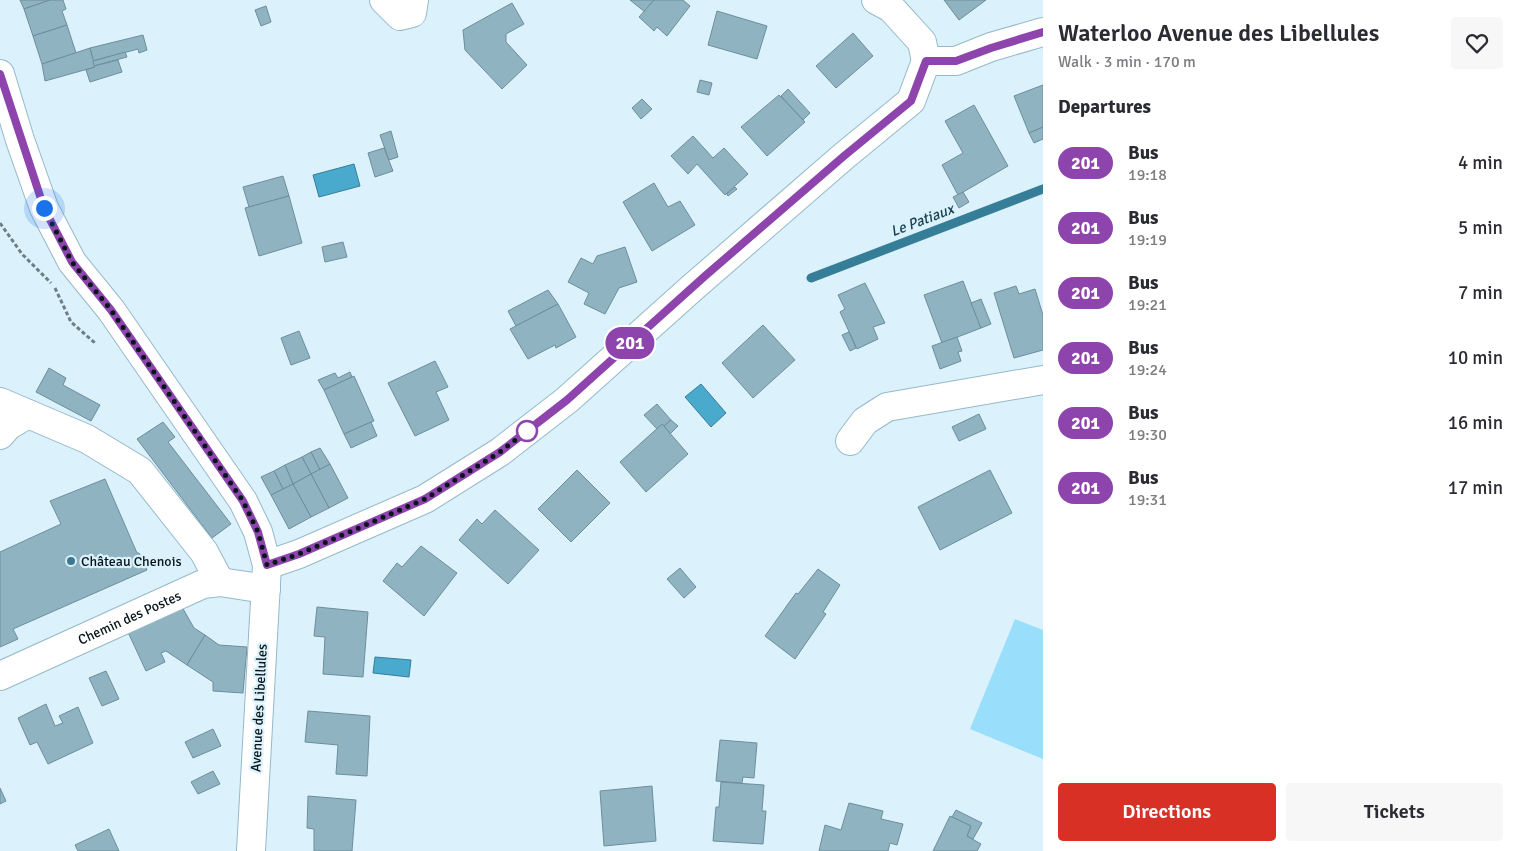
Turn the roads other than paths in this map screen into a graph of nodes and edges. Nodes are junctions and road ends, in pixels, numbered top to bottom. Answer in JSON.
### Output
{"nodes":[{"id":1,"x":384,"y":0,"type":"edge"},
{"id":2,"x":414,"y":0,"type":"edge"},
{"id":3,"x":876,"y":0,"type":"edge"},
{"id":4,"x":1043,"y":32,"type":"edge"},
{"id":5,"x":926,"y":61,"type":"junction"},
{"id":6,"x":0,"y":74,"type":"edge"},
{"id":7,"x":1043,"y":380,"type":"edge"},
{"id":8,"x":0,"y":402,"type":"edge"},
{"id":9,"x":28,"y":414,"type":"junction"},
{"id":10,"x":0,"y":435,"type":"edge"},
{"id":11,"x":850,"y":440,"type":"dead end"},
{"id":12,"x":266,"y":577,"type":"junction"},
{"id":13,"x":220,"y":582,"type":"junction"},
{"id":14,"x":0,"y":676,"type":"edge"},
{"id":15,"x":251,"y":851,"type":"edge"}],
"edges":[{"from":1,"to":2,"type":"street"},
{"from":3,"to":5,"type":"street"},
{"from":4,"to":5,"type":"street"},
{"from":5,"to":12,"type":"street","name":"Chemin des Postes"},
{"from":6,"to":12,"type":"street","name":"Avenue des Libellules"},
{"from":7,"to":11,"type":"street"},
{"from":8,"to":9,"type":"street"},
{"from":9,"to":10,"type":"street"},
{"from":9,"to":13,"type":"street"},
{"from":12,"to":13,"type":"street","name":"Chemin des Postes"},
{"from":12,"to":15,"type":"street","name":"Avenue des Libellules"},
{"from":13,"to":14,"type":"street","name":"Chemin des Postes"}]}
